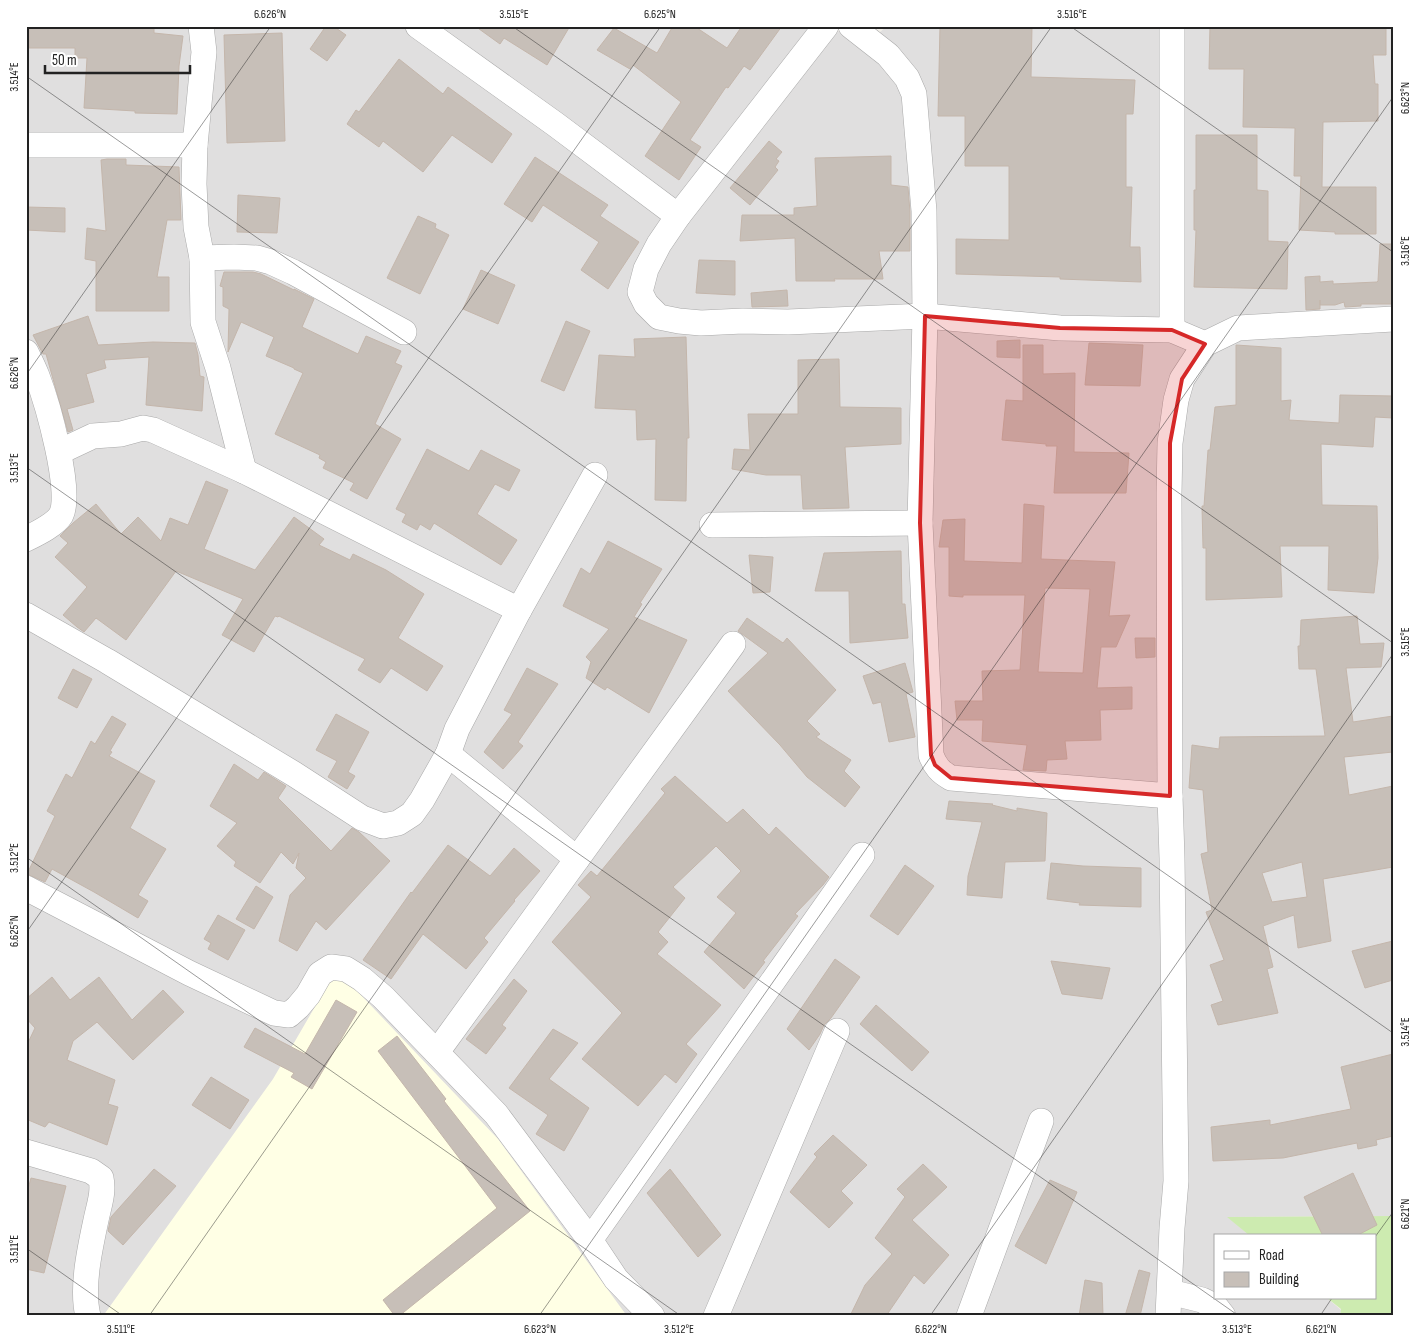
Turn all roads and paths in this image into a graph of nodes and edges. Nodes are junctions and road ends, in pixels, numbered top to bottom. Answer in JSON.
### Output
{"nodes":[{"id":1,"x":201,"y":26,"type":"edge"},
{"id":2,"x":418,"y":26,"type":"edge"},
{"id":3,"x":826,"y":26,"type":"edge"},
{"id":4,"x":851,"y":26,"type":"edge"},
{"id":5,"x":1172,"y":26,"type":"edge"},
{"id":6,"x":26,"y":145,"type":"edge"},
{"id":7,"x":195,"y":145,"type":"junction"},
{"id":8,"x":678,"y":216,"type":"junction"},
{"id":9,"x":202,"y":258,"type":"junction"},
{"id":10,"x":925,"y":316,"type":"junction"},
{"id":11,"x":1393,"y":319,"type":"edge"},
{"id":12,"x":1172,"y":330,"type":"junction"},
{"id":13,"x":404,"y":332,"type":"dead end"},
{"id":14,"x":1205,"y":344,"type":"junction"},
{"id":15,"x":26,"y":352,"type":"edge"},
{"id":16,"x":59,"y":452,"type":"junction"},
{"id":17,"x":244,"y":472,"type":"junction"},
{"id":18,"x":595,"y":475,"type":"dead end"},
{"id":19,"x":920,"y":523,"type":"junction"},
{"id":20,"x":712,"y":525,"type":"dead end"},
{"id":21,"x":26,"y":538,"type":"edge"},
{"id":22,"x":520,"y":610,"type":"junction"},
{"id":23,"x":26,"y":615,"type":"edge"},
{"id":24,"x":733,"y":644,"type":"dead end"},
{"id":25,"x":448,"y":754,"type":"junction"},
{"id":26,"x":1170,"y":796,"type":"junction"},
{"id":27,"x":862,"y":855,"type":"dead end"},
{"id":28,"x":577,"y":859,"type":"junction"},
{"id":29,"x":26,"y":888,"type":"edge"},
{"id":30,"x":837,"y":1031,"type":"dead end"},
{"id":31,"x":436,"y":1052,"type":"junction"},
{"id":32,"x":1041,"y":1121,"type":"dead end"},
{"id":33,"x":26,"y":1152,"type":"edge"},
{"id":34,"x":590,"y":1240,"type":"junction"},
{"id":35,"x":1169,"y":1304,"type":"edge"},
{"id":36,"x":88,"y":1316,"type":"edge"},
{"id":37,"x":652,"y":1316,"type":"edge"},
{"id":38,"x":716,"y":1316,"type":"edge"},
{"id":39,"x":969,"y":1316,"type":"edge"},
{"id":40,"x":1223,"y":1316,"type":"edge"}],
"edges":[{"from":1,"to":7,"type":"street"},
{"from":2,"to":8,"type":"street"},
{"from":3,"to":8,"type":"street"},
{"from":4,"to":10,"type":"street"},
{"from":5,"to":12,"type":"street"},
{"from":6,"to":7,"type":"street"},
{"from":7,"to":9,"type":"street"},
{"from":8,"to":10,"type":"street"},
{"from":9,"to":13,"type":"street"},
{"from":9,"to":17,"type":"street"},
{"from":10,"to":12,"type":"street"},
{"from":10,"to":19,"type":"street"},
{"from":11,"to":14,"type":"street"},
{"from":12,"to":14,"type":"street"},
{"from":14,"to":26,"type":"street"},
{"from":15,"to":16,"type":"street"},
{"from":16,"to":17,"type":"street"},
{"from":16,"to":21,"type":"street"},
{"from":17,"to":22,"type":"street"},
{"from":18,"to":22,"type":"street"},
{"from":19,"to":20,"type":"street"},
{"from":19,"to":26,"type":"street"},
{"from":22,"to":25,"type":"street"},
{"from":23,"to":25,"type":"street"},
{"from":24,"to":28,"type":"street"},
{"from":25,"to":28,"type":"street"},
{"from":26,"to":35,"type":"street"},
{"from":27,"to":34,"type":"street"},
{"from":28,"to":31,"type":"street"},
{"from":29,"to":31,"type":"street"},
{"from":30,"to":38,"type":"street"},
{"from":31,"to":34,"type":"street"},
{"from":32,"to":39,"type":"street"},
{"from":33,"to":36,"type":"street"},
{"from":34,"to":37,"type":"street"},
{"from":35,"to":40,"type":"street"}]}
